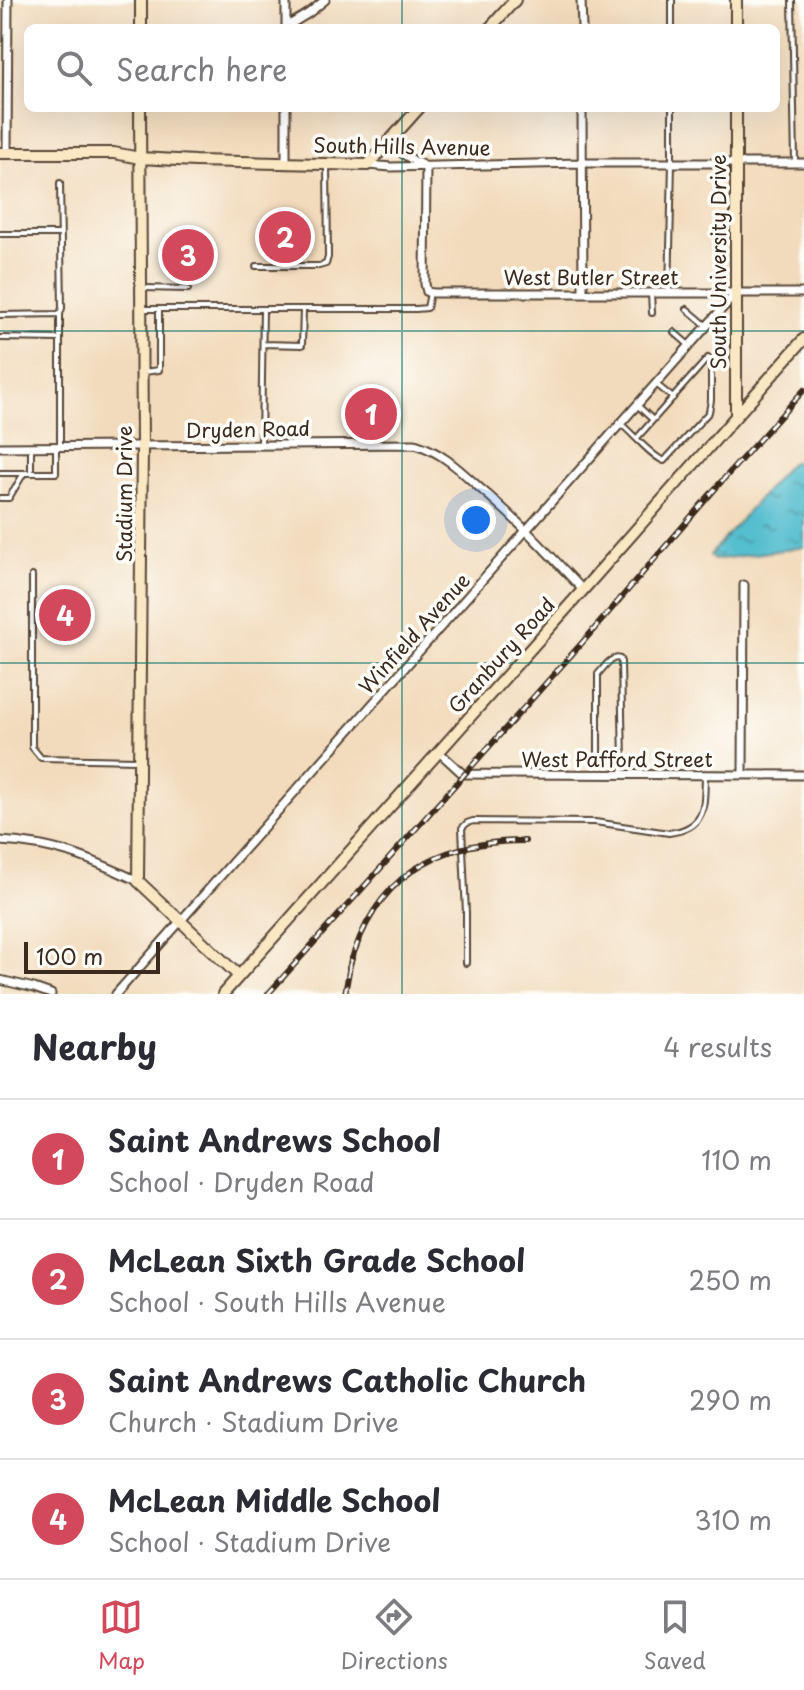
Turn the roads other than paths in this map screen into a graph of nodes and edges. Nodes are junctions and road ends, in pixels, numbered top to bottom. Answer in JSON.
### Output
{"nodes":[{"id":1,"x":8,"y":0,"type":"edge"},
{"id":2,"x":141,"y":0,"type":"edge"},
{"id":3,"x":286,"y":0,"type":"edge"},
{"id":4,"x":325,"y":0,"type":"edge"},
{"id":5,"x":515,"y":0,"type":"edge"},
{"id":6,"x":581,"y":0,"type":"edge"},
{"id":7,"x":672,"y":0,"type":"edge"},
{"id":8,"x":736,"y":0,"type":"edge"},
{"id":9,"x":792,"y":0,"type":"edge"},
{"id":10,"x":141,"y":24,"type":"edge"},
{"id":11,"x":286,"y":24,"type":"edge"},
{"id":12,"x":292,"y":24,"type":"edge"},
{"id":13,"x":494,"y":24,"type":"edge"},
{"id":14,"x":582,"y":24,"type":"edge"},
{"id":15,"x":672,"y":24,"type":"edge"},
{"id":16,"x":736,"y":24,"type":"edge"},
{"id":17,"x":140,"y":112,"type":"edge"},
{"id":18,"x":286,"y":112,"type":"edge"},
{"id":19,"x":415,"y":112,"type":"edge"},
{"id":20,"x":582,"y":112,"type":"edge"},
{"id":21,"x":672,"y":112,"type":"edge"},
{"id":22,"x":736,"y":112,"type":"edge"},
{"id":23,"x":390,"y":140,"type":"junction"},
{"id":24,"x":3,"y":153,"type":"edge"},
{"id":25,"x":140,"y":158,"type":"junction"},
{"id":26,"x":286,"y":163,"type":"junction"},
{"id":27,"x":582,"y":163,"type":"junction"},
{"id":28,"x":672,"y":163,"type":"junction"},
{"id":29,"x":736,"y":163,"type":"junction"},
{"id":30,"x":799,"y":163,"type":"edge"},
{"id":31,"x":327,"y":164,"type":"junction"},
{"id":32,"x":368,"y":165,"type":"junction"},
{"id":33,"x":426,"y":167,"type":"junction"},
{"id":34,"x":60,"y":183,"type":"dead end"},
{"id":35,"x":0,"y":234,"type":"edge"},
{"id":36,"x":61,"y":234,"type":"junction"},
{"id":37,"x":256,"y":266,"type":"dead end"},
{"id":38,"x":141,"y":288,"type":"junction"},
{"id":39,"x":188,"y":289,"type":"dead end"},
{"id":40,"x":428,"y":292,"type":"junction"},
{"id":41,"x":583,"y":293,"type":"junction"},
{"id":42,"x":651,"y":293,"type":"junction"},
{"id":43,"x":669,"y":293,"type":"junction"},
{"id":44,"x":736,"y":293,"type":"junction"},
{"id":45,"x":804,"y":293,"type":"edge"},
{"id":46,"x":141,"y":309,"type":"junction"},
{"id":47,"x":159,"y":309,"type":"junction"},
{"id":48,"x":263,"y":309,"type":"junction"},
{"id":49,"x":303,"y":309,"type":"junction"},
{"id":50,"x":687,"y":309,"type":"dead end"},
{"id":51,"x":652,"y":313,"type":"dead end"},
{"id":52,"x":60,"y":314,"type":"junction"},
{"id":53,"x":0,"y":315,"type":"edge"},
{"id":54,"x":707,"y":326,"type":"junction"},
{"id":55,"x":674,"y":332,"type":"dead end"},
{"id":56,"x":0,"y":338,"type":"edge"},
{"id":57,"x":60,"y":339,"type":"junction"},
{"id":58,"x":804,"y":339,"type":"edge"},
{"id":59,"x":263,"y":344,"type":"junction"},
{"id":60,"x":690,"y":346,"type":"junction"},
{"id":61,"x":142,"y":372,"type":"junction"},
{"id":62,"x":656,"y":384,"type":"junction"},
{"id":63,"x":673,"y":398,"type":"junction"},
{"id":64,"x":637,"y":405,"type":"junction"},
{"id":65,"x":736,"y":416,"type":"junction"},
{"id":66,"x":653,"y":420,"type":"junction"},
{"id":67,"x":621,"y":424,"type":"junction"},
{"id":68,"x":637,"y":438,"type":"junction"},
{"id":69,"x":261,"y":445,"type":"junction"},
{"id":70,"x":0,"y":447,"type":"edge"},
{"id":71,"x":31,"y":447,"type":"junction"},
{"id":72,"x":58,"y":447,"type":"junction"},
{"id":73,"x":142,"y":447,"type":"junction"},
{"id":74,"x":0,"y":473,"type":"edge"},
{"id":75,"x":24,"y":473,"type":"junction"},
{"id":76,"x":31,"y":473,"type":"junction"},
{"id":77,"x":0,"y":498,"type":"edge"},
{"id":78,"x":527,"y":530,"type":"junction"},
{"id":79,"x":32,"y":576,"type":"dead end"},
{"id":80,"x":744,"y":585,"type":"dead end"},
{"id":81,"x":583,"y":590,"type":"junction"},
{"id":82,"x":439,"y":752,"type":"junction"},
{"id":83,"x":622,"y":756,"type":"junction"},
{"id":84,"x":139,"y":760,"type":"junction"},
{"id":85,"x":622,"y":775,"type":"junction"},
{"id":86,"x":705,"y":775,"type":"junction"},
{"id":87,"x":743,"y":775,"type":"junction"},
{"id":88,"x":804,"y":775,"type":"edge"},
{"id":89,"x":0,"y":841,"type":"edge"},
{"id":90,"x":138,"y":881,"type":"junction"},
{"id":91,"x":180,"y":922,"type":"junction"},
{"id":92,"x":466,"y":963,"type":"dead end"},
{"id":93,"x":239,"y":976,"type":"junction"},
{"id":94,"x":0,"y":980,"type":"edge"},
{"id":95,"x":51,"y":994,"type":"edge"},
{"id":96,"x":116,"y":994,"type":"edge"},
{"id":97,"x":223,"y":994,"type":"edge"}],
"edges":[{"from":1,"to":24,"type":"street"},
{"from":2,"to":10,"type":"street"},
{"from":3,"to":11,"type":"street"},
{"from":4,"to":12,"type":"street"},
{"from":5,"to":13,"type":"street"},
{"from":6,"to":14,"type":"street"},
{"from":7,"to":15,"type":"lane"},
{"from":8,"to":16,"type":"street"},
{"from":9,"to":30,"type":"lane"},
{"from":17,"to":25,"type":"street","name":"Stadium Drive"},
{"from":18,"to":26,"type":"street"},
{"from":19,"to":23,"type":"street"},
{"from":20,"to":27,"type":"street"},
{"from":21,"to":28,"type":"lane"},
{"from":22,"to":29,"type":"street","name":"South University Drive"},
{"from":23,"to":32,"type":"street"},
{"from":23,"to":33,"type":"street"},
{"from":24,"to":25,"type":"street","name":"South Hills Avenue"},
{"from":25,"to":26,"type":"street","name":"South Hills Avenue"},
{"from":25,"to":38,"type":"street","name":"Stadium Drive"},
{"from":26,"to":31,"type":"street","name":"South Hills Avenue"},
{"from":27,"to":28,"type":"street","name":"South Hills Avenue"},
{"from":27,"to":33,"type":"street","name":"South Hills Avenue"},
{"from":27,"to":41,"type":"street"},
{"from":28,"to":29,"type":"street","name":"South Hills Avenue"},
{"from":28,"to":43,"type":"lane"},
{"from":29,"to":30,"type":"street","name":"South Hills Avenue"},
{"from":29,"to":44,"type":"street","name":"South University Drive"},
{"from":31,"to":32,"type":"street","name":"South Hills Avenue"},
{"from":31,"to":37,"type":"lane"},
{"from":32,"to":33,"type":"street","name":"South Hills Avenue"},
{"from":33,"to":40,"type":"street"},
{"from":34,"to":36,"type":"lane"},
{"from":35,"to":36,"type":"lane"},
{"from":36,"to":52,"type":"lane"},
{"from":38,"to":39,"type":"lane"},
{"from":38,"to":46,"type":"street","name":"Stadium Drive"},
{"from":40,"to":41,"type":"street","name":"West Butler Street"},
{"from":40,"to":49,"type":"lane"},
{"from":41,"to":42,"type":"street","name":"West Butler Street"},
{"from":42,"to":43,"type":"street","name":"West Butler Street"},
{"from":42,"to":51,"type":"lane"},
{"from":43,"to":44,"type":"street","name":"West Butler Street"},
{"from":44,"to":45,"type":"street","name":"West Butler Street"},
{"from":44,"to":54,"type":"street","name":"Winfield Avenue"},
{"from":44,"to":65,"type":"street","name":"South University Drive"},
{"from":46,"to":47,"type":"lane"},
{"from":46,"to":61,"type":"street","name":"Stadium Drive"},
{"from":47,"to":48,"type":"lane"},
{"from":47,"to":61,"type":"lane"},
{"from":48,"to":49,"type":"lane"},
{"from":48,"to":59,"type":"lane"},
{"from":49,"to":59,"type":"lane"},
{"from":50,"to":54,"type":"lane"},
{"from":52,"to":53,"type":"lane"},
{"from":52,"to":57,"type":"lane"},
{"from":54,"to":60,"type":"street","name":"Winfield Avenue"},
{"from":55,"to":60,"type":"lane"},
{"from":56,"to":57,"type":"lane"},
{"from":57,"to":72,"type":"lane"},
{"from":58,"to":65,"type":"street","name":"Granbury Road"},
{"from":59,"to":69,"type":"lane"},
{"from":60,"to":62,"type":"street","name":"Winfield Avenue"},
{"from":61,"to":73,"type":"street","name":"Stadium Drive"},
{"from":62,"to":63,"type":"lane"},
{"from":62,"to":64,"type":"street","name":"Winfield Avenue"},
{"from":63,"to":66,"type":"lane"},
{"from":63,"to":68,"type":"lane"},
{"from":64,"to":66,"type":"lane"},
{"from":64,"to":67,"type":"street","name":"Winfield Avenue"},
{"from":65,"to":81,"type":"street","name":"Granbury Road"},
{"from":66,"to":68,"type":"lane"},
{"from":67,"to":68,"type":"lane"},
{"from":67,"to":78,"type":"street","name":"Winfield Avenue"},
{"from":69,"to":73,"type":"street","name":"Dryden Road"},
{"from":69,"to":78,"type":"street","name":"Dryden Road"},
{"from":70,"to":71,"type":"street","name":"Dryden Road"},
{"from":71,"to":72,"type":"street","name":"Dryden Road"},
{"from":71,"to":76,"type":"lane"},
{"from":72,"to":73,"type":"street","name":"Dryden Road"},
{"from":72,"to":76,"type":"lane"},
{"from":73,"to":84,"type":"street","name":"Stadium Drive"},
{"from":74,"to":75,"type":"lane"},
{"from":75,"to":76,"type":"lane"},
{"from":75,"to":77,"type":"lane"},
{"from":78,"to":81,"type":"street","name":"Dryden Road"},
{"from":78,"to":91,"type":"street","name":"Winfield Avenue"},
{"from":79,"to":84,"type":"lane"},
{"from":80,"to":87,"type":"street"},
{"from":81,"to":82,"type":"street","name":"Granbury Road"},
{"from":82,"to":85,"type":"street","name":"West Pafford Street"},
{"from":82,"to":93,"type":"street","name":"Granbury Road"},
{"from":83,"to":83,"type":"lane"},
{"from":83,"to":85,"type":"lane"},
{"from":84,"to":90,"type":"street","name":"Stadium Drive"},
{"from":85,"to":86,"type":"street","name":"West Pafford Street"},
{"from":86,"to":87,"type":"street","name":"West Pafford Street"},
{"from":86,"to":92,"type":"lane"},
{"from":87,"to":88,"type":"street","name":"West Pafford Street"},
{"from":89,"to":90,"type":"street"},
{"from":90,"to":91,"type":"street"},
{"from":91,"to":93,"type":"street"},
{"from":91,"to":96,"type":"street","name":"Winfield Avenue"},
{"from":93,"to":97,"type":"street","name":"Granbury Road"},
{"from":94,"to":95,"type":"street"}]}
